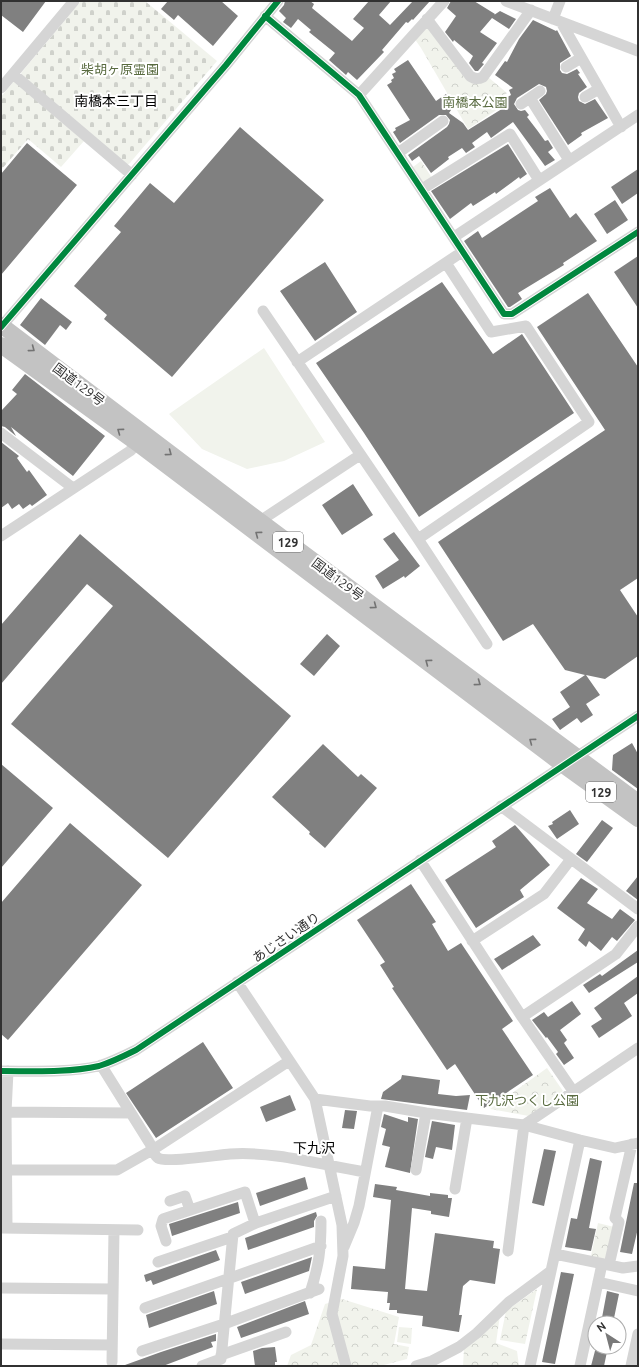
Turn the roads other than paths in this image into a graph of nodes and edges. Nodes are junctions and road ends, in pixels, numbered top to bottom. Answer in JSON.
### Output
{"nodes":[{"id":1,"x":74,"y":1,"type":"edge"},
{"id":2,"x":278,"y":1,"type":"edge"},
{"id":3,"x":444,"y":1,"type":"edge"},
{"id":4,"x":506,"y":1,"type":"edge"},
{"id":5,"x":560,"y":1,"type":"edge"},
{"id":6,"x":531,"y":10,"type":"junction"},
{"id":7,"x":265,"y":16,"type":"junction"},
{"id":8,"x":427,"y":19,"type":"junction"},
{"id":9,"x":557,"y":21,"type":"junction"},
{"id":10,"x":638,"y":51,"type":"edge"},
{"id":11,"x":581,"y":58,"type":"junction"},
{"id":12,"x":566,"y":67,"type":"dead end"},
{"id":13,"x":13,"y":74,"type":"junction"},
{"id":14,"x":1,"y":88,"type":"edge"},
{"id":15,"x":599,"y":89,"type":"junction"},
{"id":16,"x":540,"y":91,"type":"dead end"},
{"id":17,"x":359,"y":95,"type":"junction"},
{"id":18,"x":585,"y":97,"type":"dead end"},
{"id":19,"x":638,"y":115,"type":"edge"},
{"id":20,"x":443,"y":121,"type":"dead end"},
{"id":21,"x":621,"y":127,"type":"junction"},
{"id":22,"x":398,"y":152,"type":"junction"},
{"id":23,"x":569,"y":160,"type":"junction"},
{"id":24,"x":132,"y":175,"type":"junction"},
{"id":25,"x":540,"y":180,"type":"junction"},
{"id":26,"x":422,"y":189,"type":"junction"},
{"id":27,"x":638,"y":232,"type":"edge"},
{"id":28,"x":454,"y":237,"type":"junction"},
{"id":29,"x":462,"y":252,"type":"junction"},
{"id":30,"x":446,"y":263,"type":"junction"},
{"id":31,"x":263,"y":311,"type":"dead end"},
{"id":32,"x":1,"y":326,"type":"edge"},
{"id":33,"x":1,"y":345,"type":"edge"},
{"id":34,"x":297,"y":362,"type":"junction"},
{"id":35,"x":1,"y":433,"type":"edge"},
{"id":36,"x":141,"y":439,"type":"junction"},
{"id":37,"x":360,"y":455,"type":"junction"},
{"id":38,"x":73,"y":488,"type":"junction"},
{"id":39,"x":260,"y":521,"type":"junction"},
{"id":40,"x":1,"y":536,"type":"edge"},
{"id":41,"x":418,"y":538,"type":"junction"},
{"id":42,"x":487,"y":644,"type":"dead end"},
{"id":43,"x":638,"y":716,"type":"edge"},
{"id":44,"x":577,"y":756,"type":"junction"},
{"id":45,"x":563,"y":765,"type":"junction"},
{"id":46,"x":638,"y":802,"type":"edge"},
{"id":47,"x":501,"y":806,"type":"junction"},
{"id":48,"x":638,"y":819,"type":"edge"},
{"id":49,"x":571,"y":859,"type":"junction"},
{"id":50,"x":420,"y":860,"type":"junction"},
{"id":51,"x":638,"y":909,"type":"edge"},
{"id":52,"x":638,"y":926,"type":"edge"},
{"id":53,"x":472,"y":941,"type":"junction"},
{"id":54,"x":237,"y":982,"type":"junction"},
{"id":55,"x":522,"y":1017,"type":"junction"},
{"id":56,"x":638,"y":1048,"type":"edge"},
{"id":57,"x":289,"y":1061,"type":"junction"},
{"id":58,"x":101,"y":1065,"type":"junction"},
{"id":59,"x":4,"y":1071,"type":"edge"},
{"id":60,"x":573,"y":1091,"type":"junction"},
{"id":61,"x":315,"y":1099,"type":"junction"},
{"id":62,"x":378,"y":1106,"type":"junction"},
{"id":63,"x":4,"y":1112,"type":"edge"},
{"id":64,"x":131,"y":1113,"type":"junction"},
{"id":65,"x":426,"y":1113,"type":"junction"},
{"id":66,"x":467,"y":1118,"type":"junction"},
{"id":67,"x":524,"y":1124,"type":"junction"},
{"id":68,"x":580,"y":1140,"type":"junction"},
{"id":69,"x":635,"y":1144,"type":"edge"},
{"id":70,"x":154,"y":1150,"type":"junction"},
{"id":71,"x":330,"y":1166,"type":"junction"},
{"id":72,"x":4,"y":1170,"type":"edge"},
{"id":73,"x":416,"y":1170,"type":"dead end"},
{"id":74,"x":365,"y":1172,"type":"junction"},
{"id":75,"x":455,"y":1189,"type":"dead end"},
{"id":76,"x":336,"y":1196,"type":"junction"},
{"id":77,"x":170,"y":1201,"type":"dead end"},
{"id":78,"x":190,"y":1210,"type":"junction"},
{"id":79,"x":321,"y":1221,"type":"dead end"},
{"id":80,"x":255,"y":1223,"type":"junction"},
{"id":81,"x":4,"y":1228,"type":"edge"},
{"id":82,"x":114,"y":1230,"type":"junction"},
{"id":83,"x":138,"y":1230,"type":"dead end"},
{"id":84,"x":232,"y":1237,"type":"junction"},
{"id":85,"x":166,"y":1241,"type":"dead end"},
{"id":86,"x":321,"y":1246,"type":"junction"},
{"id":87,"x":343,"y":1248,"type":"junction"},
{"id":88,"x":508,"y":1251,"type":"dead end"},
{"id":89,"x":555,"y":1254,"type":"junction"},
{"id":90,"x":158,"y":1262,"type":"dead end"},
{"id":91,"x":606,"y":1264,"type":"junction"},
{"id":92,"x":638,"y":1266,"type":"edge"},
{"id":93,"x":551,"y":1271,"type":"junction"},
{"id":94,"x":228,"y":1279,"type":"junction"},
{"id":95,"x":598,"y":1282,"type":"junction"},
{"id":96,"x":1,"y":1288,"type":"edge"},
{"id":97,"x":112,"y":1289,"type":"junction"},
{"id":98,"x":638,"y":1291,"type":"edge"},
{"id":99,"x":145,"y":1308,"type":"dead end"},
{"id":100,"x":224,"y":1324,"type":"junction"},
{"id":101,"x":286,"y":1332,"type":"dead end"},
{"id":102,"x":638,"y":1334,"type":"edge"},
{"id":103,"x":1,"y":1344,"type":"edge"},
{"id":104,"x":112,"y":1345,"type":"junction"},
{"id":105,"x":142,"y":1351,"type":"dead end"},
{"id":106,"x":221,"y":1355,"type":"junction"},
{"id":107,"x":112,"y":1362,"type":"dead end"},
{"id":108,"x":202,"y":1366,"type":"edge"},
{"id":109,"x":346,"y":1366,"type":"edge"},
{"id":110,"x":416,"y":1366,"type":"edge"},
{"id":111,"x":530,"y":1366,"type":"edge"},
{"id":112,"x":580,"y":1366,"type":"edge"},
{"id":113,"x":631,"y":1366,"type":"edge"}],
"edges":[{"from":1,"to":13,"type":"street"},
{"from":2,"to":7,"type":"street"},
{"from":3,"to":8,"type":"street"},
{"from":4,"to":6,"type":"street"},
{"from":5,"to":9,"type":"street"},
{"from":6,"to":8,"type":"street"},
{"from":6,"to":9,"type":"street"},
{"from":7,"to":17,"type":"street"},
{"from":7,"to":24,"type":"street"},
{"from":8,"to":17,"type":"street"},
{"from":9,"to":10,"type":"street"},
{"from":9,"to":11,"type":"street"},
{"from":11,"to":12,"type":"street"},
{"from":11,"to":15,"type":"street"},
{"from":13,"to":14,"type":"street"},
{"from":13,"to":24,"type":"street"},
{"from":15,"to":18,"type":"street"},
{"from":15,"to":21,"type":"street"},
{"from":16,"to":23,"type":"street"},
{"from":17,"to":22,"type":"street"},
{"from":19,"to":21,"type":"street"},
{"from":20,"to":22,"type":"street"},
{"from":21,"to":23,"type":"street"},
{"from":22,"to":26,"type":"street"},
{"from":23,"to":25,"type":"street"},
{"from":24,"to":32,"type":"street"},
{"from":25,"to":26,"type":"street"},
{"from":25,"to":28,"type":"street"},
{"from":26,"to":28,"type":"street"},
{"from":27,"to":29,"type":"street"},
{"from":28,"to":29,"type":"street"},
{"from":29,"to":30,"type":"street"},
{"from":30,"to":34,"type":"street"},
{"from":30,"to":41,"type":"street"},
{"from":31,"to":34,"type":"street"},
{"from":32,"to":36,"type":"highway","name":"国道129号","number":"129","one_way":true},
{"from":36,"to":33,"type":"highway","name":"国道129号","number":"129","one_way":true},
{"from":34,"to":37,"type":"street"},
{"from":35,"to":38,"type":"street"},
{"from":36,"to":38,"type":"street"},
{"from":36,"to":39,"type":"highway","name":"国道129号","number":"129","one_way":true},
{"from":45,"to":36,"type":"highway","name":"国道129号","number":"129","one_way":true},
{"from":37,"to":39,"type":"street"},
{"from":37,"to":41,"type":"street"},
{"from":38,"to":40,"type":"street"},
{"from":39,"to":44,"type":"highway","name":"国道129号","number":"129","one_way":true},
{"from":41,"to":42,"type":"street"},
{"from":43,"to":44,"type":"street"},
{"from":44,"to":45,"type":"street","name":"あじさい通り"},
{"from":44,"to":46,"type":"highway","name":"国道129号","number":"129"},
{"from":45,"to":47,"type":"street","name":"あじさい通り"},
{"from":45,"to":48,"type":"highway","name":"国道129号","number":"129"},
{"from":47,"to":49,"type":"street"},
{"from":47,"to":50,"type":"street","name":"あじさい通り"},
{"from":49,"to":51,"type":"street"},
{"from":49,"to":53,"type":"street"},
{"from":50,"to":53,"type":"street"},
{"from":50,"to":54,"type":"street","name":"あじさい通り"},
{"from":52,"to":55,"type":"street"},
{"from":53,"to":55,"type":"street"},
{"from":54,"to":57,"type":"street"},
{"from":54,"to":58,"type":"street","name":"あじさい通り"},
{"from":55,"to":60,"type":"street"},
{"from":56,"to":60,"type":"street"},
{"from":57,"to":61,"type":"street"},
{"from":57,"to":70,"type":"street"},
{"from":58,"to":59,"type":"street","name":"あじさい通り"},
{"from":58,"to":64,"type":"street"},
{"from":59,"to":63,"type":"street"},
{"from":60,"to":67,"type":"street"},
{"from":61,"to":62,"type":"street"},
{"from":61,"to":71,"type":"street"},
{"from":62,"to":65,"type":"street"},
{"from":62,"to":74,"type":"street"},
{"from":63,"to":64,"type":"street"},
{"from":63,"to":72,"type":"street"},
{"from":64,"to":70,"type":"street"},
{"from":65,"to":66,"type":"street"},
{"from":65,"to":73,"type":"street"},
{"from":66,"to":67,"type":"street"},
{"from":66,"to":75,"type":"street"},
{"from":67,"to":68,"type":"street"},
{"from":67,"to":88,"type":"street"},
{"from":68,"to":69,"type":"street"},
{"from":68,"to":89,"type":"street"},
{"from":69,"to":91,"type":"street"},
{"from":70,"to":71,"type":"street"},
{"from":70,"to":72,"type":"street"},
{"from":71,"to":74,"type":"street"},
{"from":71,"to":76,"type":"street"},
{"from":72,"to":81,"type":"street"},
{"from":74,"to":87,"type":"street"},
{"from":76,"to":80,"type":"street"},
{"from":76,"to":87,"type":"street"},
{"from":77,"to":78,"type":"street"},
{"from":78,"to":80,"type":"street"},
{"from":78,"to":85,"type":"street"},
{"from":79,"to":86,"type":"street"},
{"from":80,"to":84,"type":"street"},
{"from":81,"to":82,"type":"street"},
{"from":82,"to":83,"type":"street"},
{"from":82,"to":97,"type":"street"},
{"from":84,"to":90,"type":"street"},
{"from":84,"to":94,"type":"street"},
{"from":86,"to":94,"type":"street"},
{"from":86,"to":100,"type":"street"},
{"from":87,"to":109,"type":"street"},
{"from":89,"to":91,"type":"street"},
{"from":89,"to":93,"type":"street"},
{"from":91,"to":92,"type":"street"},
{"from":91,"to":95,"type":"street"},
{"from":93,"to":110,"type":"street"},
{"from":93,"to":111,"type":"street"},
{"from":94,"to":99,"type":"street"},
{"from":94,"to":100,"type":"street"},
{"from":95,"to":98,"type":"street"},
{"from":95,"to":112,"type":"street"},
{"from":96,"to":97,"type":"street"},
{"from":97,"to":104,"type":"street"},
{"from":100,"to":105,"type":"street"},
{"from":100,"to":106,"type":"street"},
{"from":101,"to":106,"type":"street"},
{"from":102,"to":113,"type":"street"},
{"from":103,"to":104,"type":"street"},
{"from":104,"to":107,"type":"street"},
{"from":106,"to":108,"type":"street"}]}
